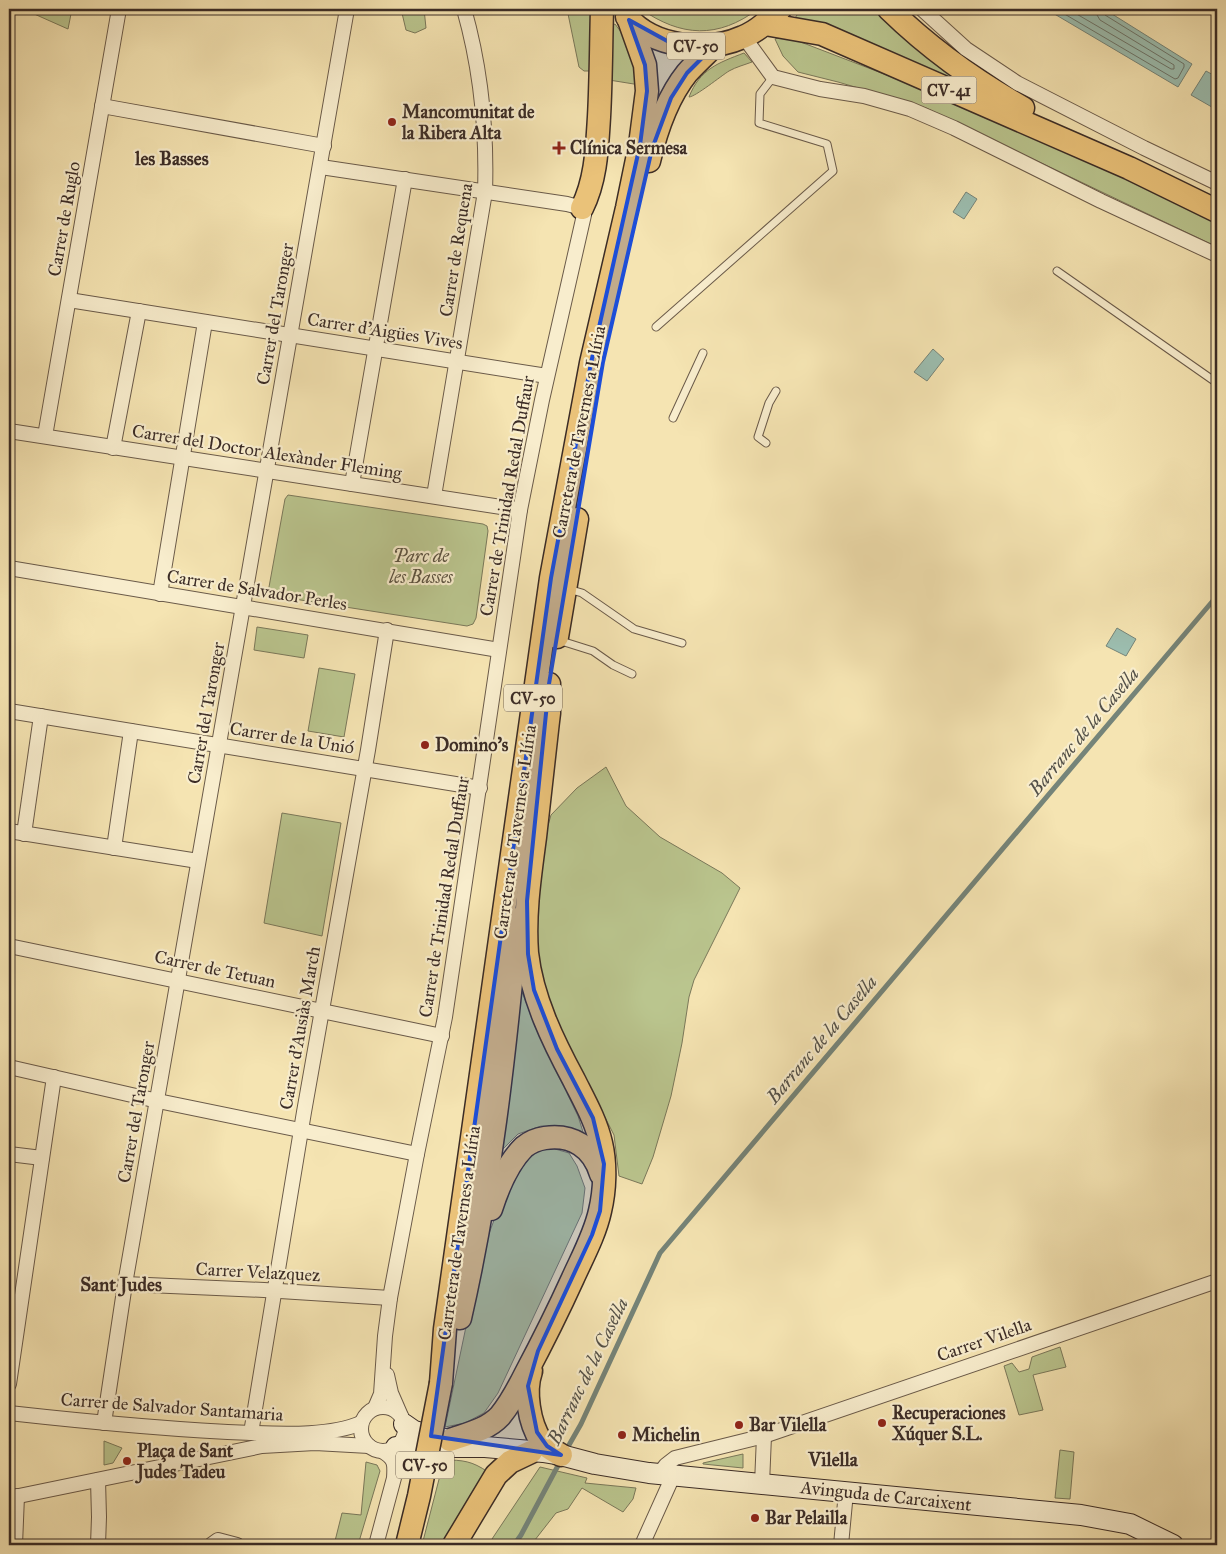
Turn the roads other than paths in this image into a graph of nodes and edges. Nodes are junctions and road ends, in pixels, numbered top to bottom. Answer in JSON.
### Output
{"nodes":[{"id":1,"x":119,"y":9,"type":"edge"},
{"id":2,"x":347,"y":9,"type":"edge"},
{"id":3,"x":464,"y":9,"type":"edge"},
{"id":4,"x":602,"y":9,"type":"edge"},
{"id":5,"x":889,"y":9,"type":"edge"},
{"id":6,"x":922,"y":9,"type":"edge"},
{"id":7,"x":624,"y":14,"type":"edge"},
{"id":8,"x":773,"y":16,"type":"edge"},
{"id":9,"x":744,"y":37,"type":"junction"},
{"id":10,"x":715,"y":45,"type":"junction"},
{"id":11,"x":773,"y":77,"type":"junction"},
{"id":12,"x":102,"y":106,"type":"junction"},
{"id":13,"x":324,"y":146,"type":"junction"},
{"id":14,"x":320,"y":167,"type":"junction"},
{"id":15,"x":1128,"y":168,"type":"junction"},
{"id":16,"x":405,"y":179,"type":"junction"},
{"id":17,"x":1217,"y":183,"type":"edge"},
{"id":18,"x":485,"y":192,"type":"junction"},
{"id":19,"x":582,"y":208,"type":"junction"},
{"id":20,"x":1217,"y":211,"type":"edge"},
{"id":21,"x":1217,"y":255,"type":"edge"},
{"id":22,"x":1058,"y":271,"type":"dead end"},
{"id":23,"x":69,"y":300,"type":"junction"},
{"id":24,"x":139,"y":311,"type":"junction"},
{"id":25,"x":205,"y":322,"type":"junction"},
{"id":26,"x":656,"y":327,"type":"dead end"},
{"id":27,"x":290,"y":334,"type":"junction"},
{"id":28,"x":376,"y":349,"type":"junction"},
{"id":29,"x":704,"y":353,"type":"dead end"},
{"id":30,"x":457,"y":361,"type":"junction"},
{"id":31,"x":547,"y":376,"type":"junction"},
{"id":32,"x":1217,"y":383,"type":"edge"},
{"id":33,"x":776,"y":391,"type":"dead end"},
{"id":34,"x":673,"y":418,"type":"dead end"},
{"id":35,"x":9,"y":431,"type":"edge"},
{"id":36,"x":45,"y":436,"type":"junction"},
{"id":37,"x":766,"y":443,"type":"dead end"},
{"id":38,"x":113,"y":448,"type":"junction"},
{"id":39,"x":182,"y":458,"type":"junction"},
{"id":40,"x":266,"y":471,"type":"junction"},
{"id":41,"x":352,"y":484,"type":"junction"},
{"id":42,"x":434,"y":496,"type":"junction"},
{"id":43,"x":520,"y":510,"type":"junction"},
{"id":44,"x":9,"y":568,"type":"edge"},
{"id":45,"x":566,"y":589,"type":"junction"},
{"id":46,"x":160,"y":594,"type":"junction"},
{"id":47,"x":243,"y":607,"type":"junction"},
{"id":48,"x":387,"y":630,"type":"junction"},
{"id":49,"x":557,"y":639,"type":"junction"},
{"id":50,"x":682,"y":643,"type":"dead end"},
{"id":51,"x":499,"y":650,"type":"junction"},
{"id":52,"x":632,"y":674,"type":"dead end"},
{"id":53,"x":549,"y":684,"type":"junction"},
{"id":54,"x":9,"y":711,"type":"edge"},
{"id":55,"x":41,"y":716,"type":"junction"},
{"id":56,"x":131,"y":731,"type":"junction"},
{"id":57,"x":220,"y":745,"type":"junction"},
{"id":58,"x":364,"y":769,"type":"junction"},
{"id":59,"x":480,"y":788,"type":"junction"},
{"id":60,"x":9,"y":831,"type":"edge"},
{"id":61,"x":24,"y":834,"type":"junction"},
{"id":62,"x":114,"y":848,"type":"junction"},
{"id":63,"x":198,"y":861,"type":"junction"},
{"id":64,"x":9,"y":946,"type":"edge"},
{"id":65,"x":178,"y":981,"type":"junction"},
{"id":66,"x":323,"y":1012,"type":"junction"},
{"id":67,"x":442,"y":1036,"type":"junction"},
{"id":68,"x":9,"y":1067,"type":"edge"},
{"id":69,"x":54,"y":1077,"type":"junction"},
{"id":70,"x":158,"y":1101,"type":"junction"},
{"id":71,"x":301,"y":1130,"type":"junction"},
{"id":72,"x":9,"y":1154,"type":"edge"},
{"id":73,"x":417,"y":1154,"type":"junction"},
{"id":74,"x":42,"y":1158,"type":"junction"},
{"id":75,"x":604,"y":1183,"type":"junction"},
{"id":76,"x":470,"y":1269,"type":"junction"},
{"id":77,"x":1217,"y":1280,"type":"edge"},
{"id":78,"x":125,"y":1284,"type":"junction"},
{"id":79,"x":274,"y":1291,"type":"junction"},
{"id":80,"x":390,"y":1298,"type":"junction"},
{"id":81,"x":538,"y":1351,"type":"junction"},
{"id":82,"x":384,"y":1355,"type":"junction"},
{"id":83,"x":440,"y":1383,"type":"junction"},
{"id":84,"x":9,"y":1384,"type":"edge"},
{"id":85,"x":375,"y":1408,"type":"junction"},
{"id":86,"x":9,"y":1413,"type":"edge"},
{"id":87,"x":403,"y":1420,"type":"junction"},
{"id":88,"x":104,"y":1423,"type":"junction"},
{"id":89,"x":361,"y":1423,"type":"junction"},
{"id":90,"x":251,"y":1432,"type":"junction"},
{"id":91,"x":764,"y":1436,"type":"junction"},
{"id":92,"x":450,"y":1440,"type":"junction"},
{"id":93,"x":369,"y":1446,"type":"junction"},
{"id":94,"x":484,"y":1447,"type":"junction"},
{"id":95,"x":389,"y":1449,"type":"junction"},
{"id":96,"x":545,"y":1451,"type":"junction"},
{"id":97,"x":666,"y":1475,"type":"junction"},
{"id":98,"x":98,"y":1480,"type":"junction"},
{"id":99,"x":762,"y":1484,"type":"junction"},
{"id":100,"x":846,"y":1492,"type":"junction"},
{"id":101,"x":13,"y":1497,"type":"edge"},
{"id":102,"x":214,"y":1543,"type":"edge"},
{"id":103,"x":15,"y":1545,"type":"edge"},
{"id":104,"x":98,"y":1545,"type":"edge"},
{"id":105,"x":237,"y":1545,"type":"edge"},
{"id":106,"x":376,"y":1545,"type":"edge"},
{"id":107,"x":407,"y":1545,"type":"edge"},
{"id":108,"x":454,"y":1545,"type":"edge"},
{"id":109,"x":642,"y":1545,"type":"edge"},
{"id":110,"x":841,"y":1545,"type":"edge"},
{"id":111,"x":1173,"y":1545,"type":"edge"}],
"edges":[{"from":1,"to":12,"type":"street","name":"Carrer de Ruglo"},
{"from":2,"to":13,"type":"street","name":"Carrer del Taronger"},
{"from":3,"to":18,"type":"street","name":"Carrer de Requena"},
{"from":4,"to":19,"type":"main road"},
{"from":5,"to":15,"type":"main road","number":"CV-41"},
{"from":6,"to":17,"type":"street"},
{"from":7,"to":10,"type":"main road","number":"CV-50"},
{"from":7,"to":83,"type":"main road","name":"Carretera de Tavernes a Llíria","number":"CV-50"},
{"from":8,"to":9,"type":"main road","number":"CV-50"},
{"from":8,"to":15,"type":"main road","number":"CV-41"},
{"from":9,"to":10,"type":"main road","number":"CV-50"},
{"from":9,"to":11,"type":"street"},
{"from":10,"to":45,"type":"main road","name":"Carretera de Tavernes a Llíria","number":"CV-50"},
{"from":11,"to":21,"type":"street"},
{"from":11,"to":26,"type":"lane"},
{"from":12,"to":13,"type":"street"},
{"from":12,"to":23,"type":"street","name":"Carrer de Ruglo"},
{"from":13,"to":14,"type":"street","name":"Carrer del Taronger"},
{"from":14,"to":16,"type":"street"},
{"from":14,"to":27,"type":"street","name":"Carrer del Taronger"},
{"from":15,"to":20,"type":"main road","number":"CV-41"},
{"from":16,"to":18,"type":"street"},
{"from":16,"to":28,"type":"street"},
{"from":18,"to":19,"type":"street"},
{"from":18,"to":30,"type":"street","name":"Carrer de Requena"},
{"from":19,"to":31,"type":"street","name":"Carrer de Trinidad Redal Duffaur"},
{"from":22,"to":32,"type":"lane"},
{"from":23,"to":24,"type":"street","name":"Carrer d'Aigües Vives"},
{"from":23,"to":36,"type":"street","name":"Carrer de Ruglo"},
{"from":24,"to":25,"type":"street","name":"Carrer d'Aigües Vives"},
{"from":24,"to":38,"type":"street"},
{"from":25,"to":27,"type":"street","name":"Carrer d'Aigües Vives"},
{"from":25,"to":39,"type":"street"},
{"from":27,"to":28,"type":"street","name":"Carrer d'Aigües Vives"},
{"from":27,"to":40,"type":"street","name":"Carrer del Taronger"},
{"from":28,"to":30,"type":"street","name":"Carrer d'Aigües Vives"},
{"from":28,"to":41,"type":"street"},
{"from":29,"to":34,"type":"lane"},
{"from":30,"to":31,"type":"street","name":"Carrer d'Aigües Vives"},
{"from":30,"to":42,"type":"street","name":"Carrer de Requena"},
{"from":31,"to":43,"type":"street","name":"Carrer de Trinidad Redal Duffaur"},
{"from":33,"to":37,"type":"lane"},
{"from":35,"to":36,"type":"street","name":"Carrer del Doctor Alexànder Fleming"},
{"from":36,"to":38,"type":"street","name":"Carrer del Doctor Alexànder Fleming"},
{"from":38,"to":39,"type":"street","name":"Carrer del Doctor Alexànder Fleming"},
{"from":39,"to":40,"type":"street","name":"Carrer del Doctor Alexànder Fleming"},
{"from":39,"to":46,"type":"street"},
{"from":40,"to":41,"type":"street","name":"Carrer del Doctor Alexànder Fleming"},
{"from":40,"to":47,"type":"street","name":"Carrer del Taronger"},
{"from":41,"to":42,"type":"street","name":"Carrer del Doctor Alexànder Fleming"},
{"from":42,"to":43,"type":"street","name":"Carrer del Doctor Alexànder Fleming"},
{"from":43,"to":51,"type":"street","name":"Carrer de Trinidad Redal Duffaur"},
{"from":44,"to":46,"type":"street","name":"Carrer de Salvador Perles"},
{"from":45,"to":49,"type":"main road","name":"Carretera de Tavernes a Llíria","number":"CV-50"},
{"from":45,"to":50,"type":"lane"},
{"from":46,"to":47,"type":"street","name":"Carrer de Salvador Perles"},
{"from":47,"to":48,"type":"street","name":"Carrer de Salvador Perles"},
{"from":47,"to":57,"type":"street","name":"Carrer del Taronger"},
{"from":48,"to":51,"type":"street","name":"Carrer de Salvador Perles"},
{"from":48,"to":58,"type":"street","name":"Carrer d'Ausiàs March"},
{"from":49,"to":52,"type":"lane"},
{"from":49,"to":53,"type":"main road","name":"Carretera de Tavernes a Llíria","number":"CV-50"},
{"from":51,"to":59,"type":"street","name":"Carrer de Trinidad Redal Duffaur"},
{"from":53,"to":75,"type":"main road"},
{"from":53,"to":76,"type":"main road","name":"Carretera de Tavernes a Llíria","number":"CV-50"},
{"from":54,"to":55,"type":"street","name":"Carrer de la Unió"},
{"from":55,"to":56,"type":"street","name":"Carrer de la Unió"},
{"from":55,"to":61,"type":"street"},
{"from":56,"to":57,"type":"street","name":"Carrer de la Unió"},
{"from":56,"to":62,"type":"street"},
{"from":57,"to":58,"type":"street","name":"Carrer de la Unió"},
{"from":57,"to":63,"type":"street","name":"Carrer del Taronger"},
{"from":58,"to":59,"type":"street","name":"Carrer de la Unió"},
{"from":58,"to":66,"type":"street","name":"Carrer d'Ausiàs March"},
{"from":59,"to":67,"type":"street","name":"Carrer de Trinidad Redal Duffaur"},
{"from":60,"to":61,"type":"street"},
{"from":61,"to":62,"type":"street"},
{"from":62,"to":63,"type":"street"},
{"from":63,"to":65,"type":"street","name":"Carrer del Taronger"},
{"from":64,"to":65,"type":"street","name":"Carrer de Tetuan"},
{"from":65,"to":66,"type":"street","name":"Carrer de Tetuan"},
{"from":65,"to":70,"type":"street","name":"Carrer del Taronger"},
{"from":66,"to":67,"type":"street","name":"Carrer de Tetuan"},
{"from":66,"to":71,"type":"street","name":"Carrer d'Ausiàs March"},
{"from":67,"to":73,"type":"street","name":"Carrer de Trinidad Redal Duffaur"},
{"from":68,"to":69,"type":"street"},
{"from":69,"to":70,"type":"street"},
{"from":69,"to":74,"type":"street"},
{"from":70,"to":71,"type":"street"},
{"from":70,"to":78,"type":"street","name":"Carrer del Taronger"},
{"from":71,"to":73,"type":"street"},
{"from":71,"to":79,"type":"street","name":"Carrer d'Ausiàs March"},
{"from":72,"to":74,"type":"street"},
{"from":73,"to":80,"type":"street","name":"Carrer de Trinidad Redal Duffaur"},
{"from":74,"to":84,"type":"street"},
{"from":75,"to":76,"type":"main road"},
{"from":75,"to":81,"type":"main road"},
{"from":76,"to":83,"type":"main road","name":"Carretera de Tavernes a Llíria","number":"CV-50"},
{"from":77,"to":91,"type":"street","name":"Carrer Vilella"},
{"from":78,"to":79,"type":"street","name":"Carrer Velazquez"},
{"from":78,"to":88,"type":"street","name":"Carrer del Taronger"},
{"from":79,"to":80,"type":"street","name":"Carrer Velazquez"},
{"from":79,"to":90,"type":"street","name":"Carrer d'Ausiàs March"},
{"from":80,"to":82,"type":"street","name":"Carrer de Trinidad Redal Duffaur"},
{"from":81,"to":92,"type":"main road"},
{"from":81,"to":96,"type":"main road"},
{"from":82,"to":85,"type":"street","name":"Carrer de Trinidad Redal Duffaur"},
{"from":82,"to":87,"type":"street","name":"Carrer de Trinidad Redal Duffaur"},
{"from":83,"to":107,"type":"main road","name":"Carretera de Tavernes a Llíria","number":"CV-50","bridge":true},
{"from":85,"to":87,"type":"street"},
{"from":85,"to":89,"type":"street"},
{"from":86,"to":88,"type":"street","name":"Carrer de Salvador Santamaria"},
{"from":87,"to":92,"type":"main road"},
{"from":87,"to":95,"type":"street"},
{"from":88,"to":90,"type":"street","name":"Carrer de Salvador Santamaria"},
{"from":89,"to":90,"type":"street","name":"Carrer de Salvador Santamaria"},
{"from":89,"to":93,"type":"street"},
{"from":91,"to":97,"type":"street","name":"Carrer Vilella"},
{"from":91,"to":99,"type":"street"},
{"from":92,"to":94,"type":"main road"},
{"from":93,"to":95,"type":"street"},
{"from":93,"to":98,"type":"street"},
{"from":94,"to":95,"type":"main road"},
{"from":94,"to":96,"type":"main road","name":"Avinguda de Carcaixent"},
{"from":95,"to":106,"type":"street"},
{"from":96,"to":97,"type":"main road","name":"Avinguda de Carcaixent"},
{"from":96,"to":108,"type":"main road"},
{"from":97,"to":99,"type":"main road","name":"Avinguda de Carcaixent"},
{"from":97,"to":109,"type":"street"},
{"from":98,"to":101,"type":"street"},
{"from":98,"to":104,"type":"street"},
{"from":99,"to":100,"type":"main road","name":"Avinguda de Carcaixent"},
{"from":100,"to":110,"type":"street"},
{"from":100,"to":111,"type":"main road","name":"Avinguda de Carcaixent"},
{"from":101,"to":103,"type":"street"},
{"from":102,"to":105,"type":"street"}]}
